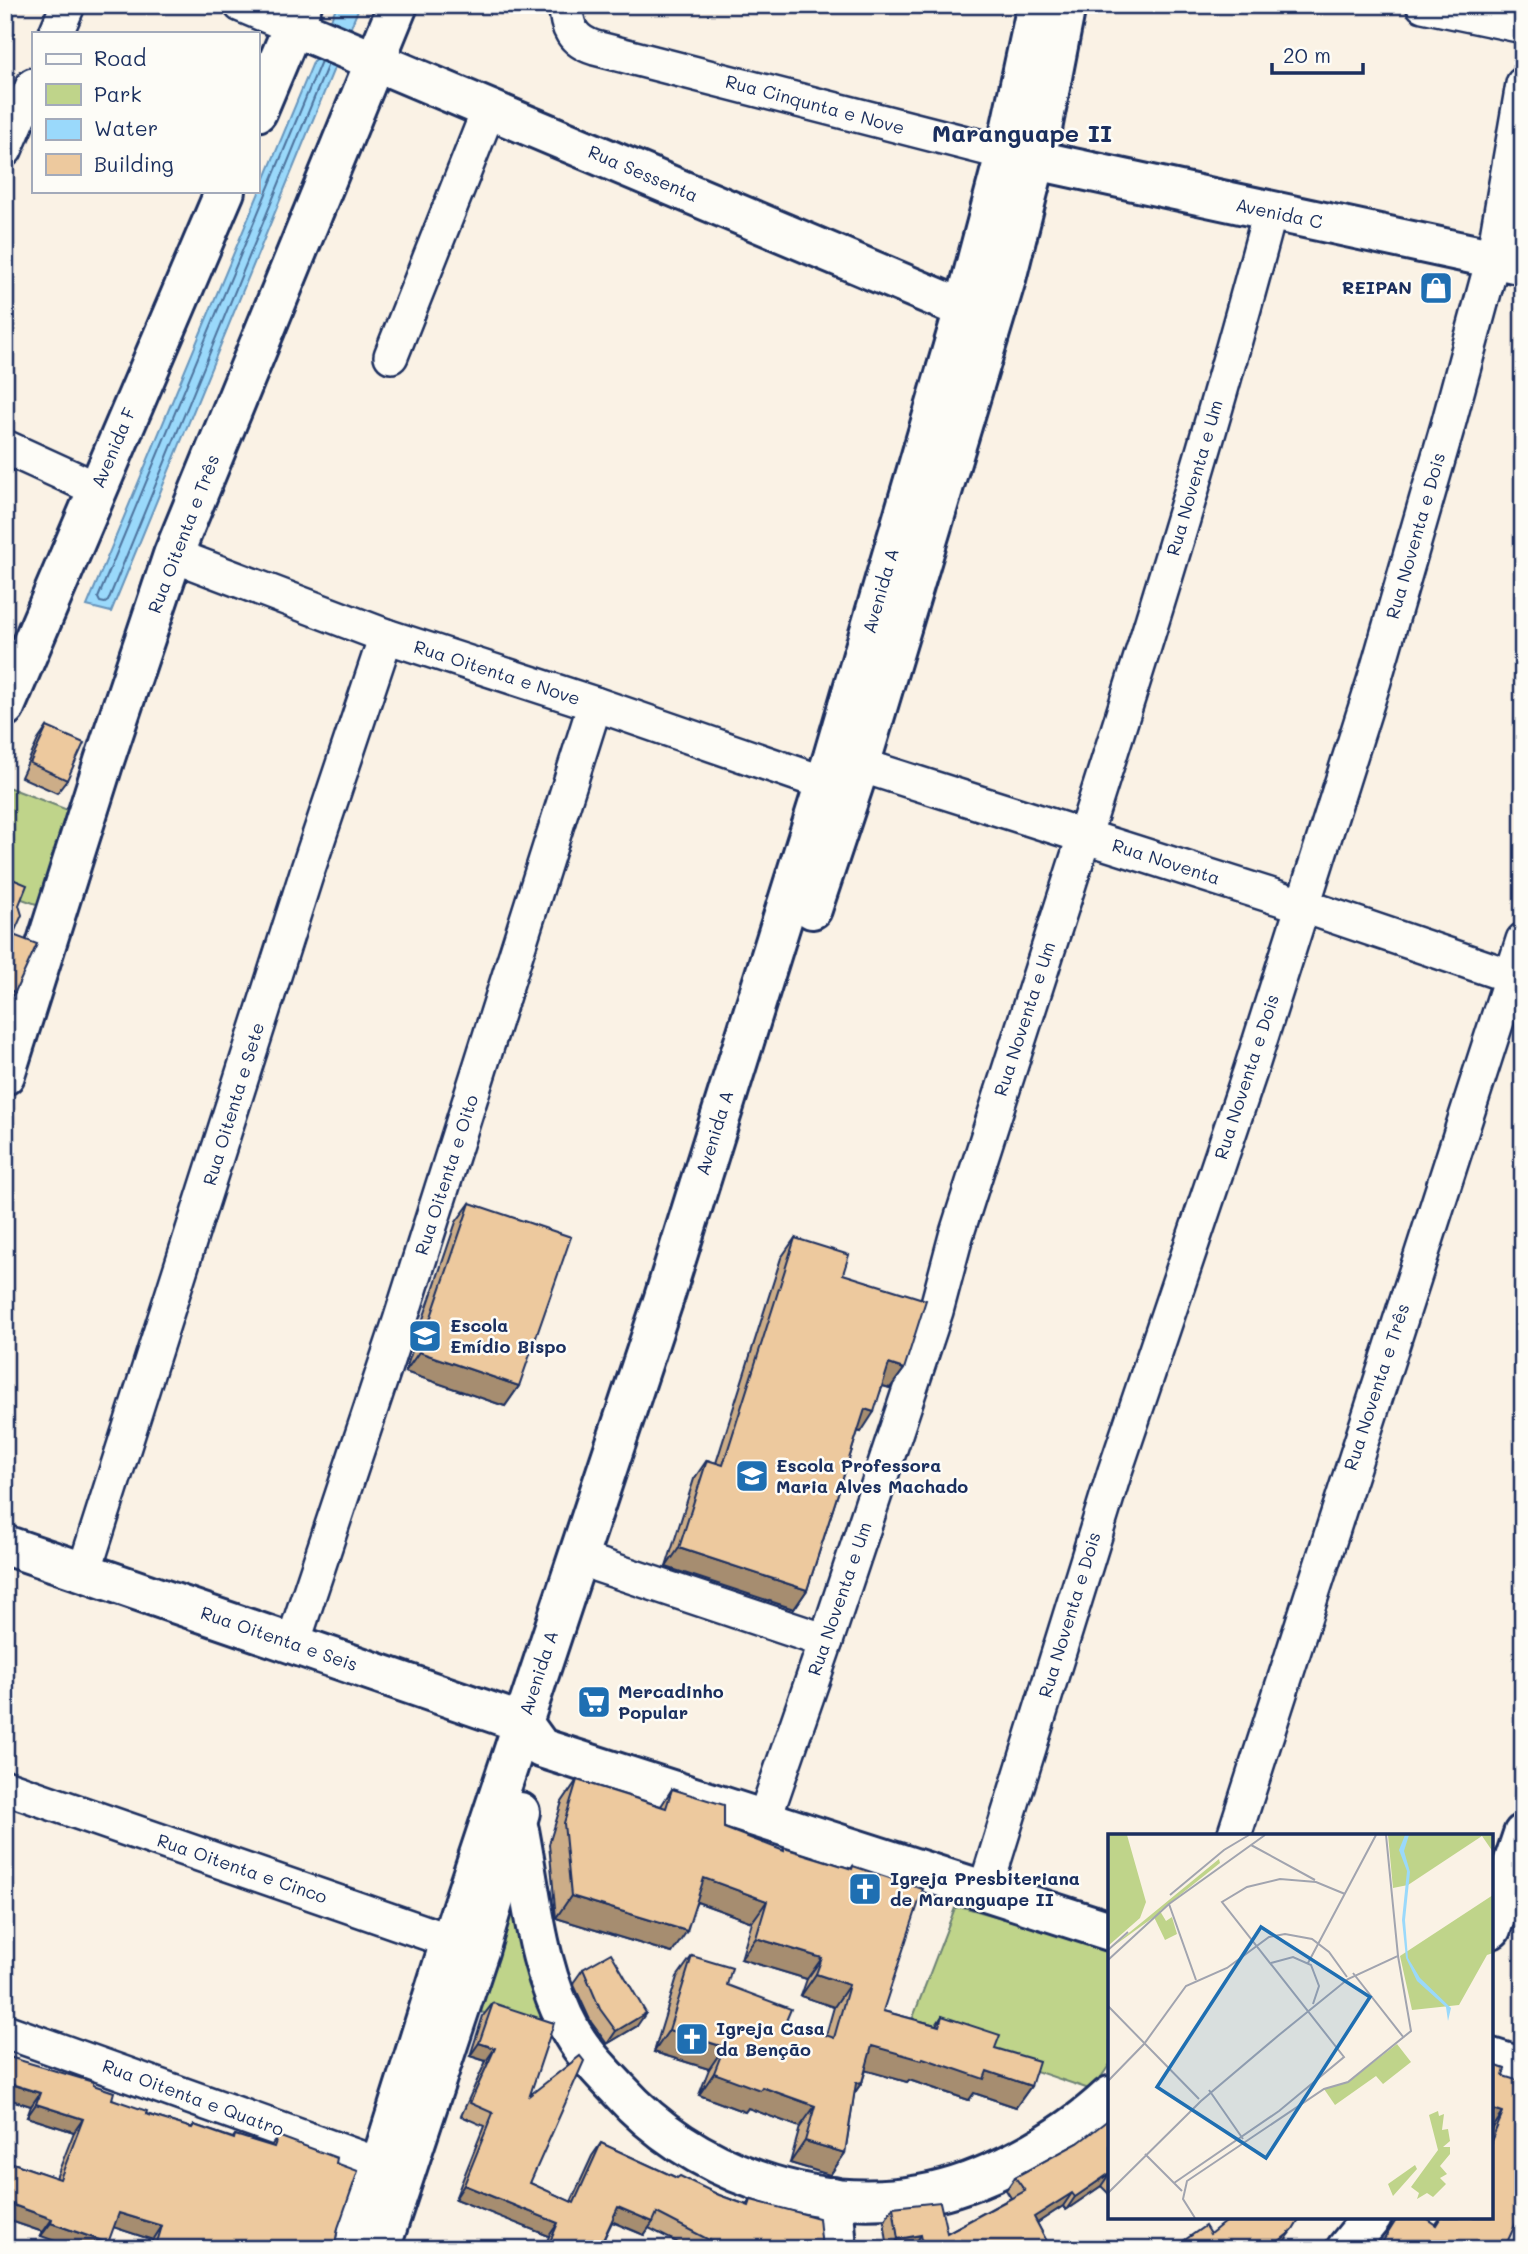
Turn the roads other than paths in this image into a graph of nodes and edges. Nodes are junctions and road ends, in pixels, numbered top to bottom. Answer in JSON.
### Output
{"nodes":[{"id":1,"x":68,"y":5,"type":"edge"},
{"id":2,"x":241,"y":5,"type":"edge"},
{"id":3,"x":398,"y":5,"type":"edge"},
{"id":4,"x":566,"y":5,"type":"edge"},
{"id":5,"x":1037,"y":5,"type":"edge"},
{"id":6,"x":1066,"y":5,"type":"edge"},
{"id":7,"x":1423,"y":5,"type":"edge"},
{"id":8,"x":298,"y":21,"type":"edge"},
{"id":9,"x":1523,"y":26,"type":"edge"},
{"id":10,"x":56,"y":32,"type":"edge"},
{"id":11,"x":366,"y":58,"type":"junction"},
{"id":12,"x":1523,"y":83,"type":"edge"},
{"id":13,"x":32,"y":88,"type":"edge"},
{"id":14,"x":259,"y":107,"type":"edge"},
{"id":15,"x":489,"y":109,"type":"junction"},
{"id":16,"x":5,"y":150,"type":"edge"},
{"id":17,"x":1020,"y":158,"type":"junction"},
{"id":18,"x":225,"y":192,"type":"edge"},
{"id":19,"x":1270,"y":212,"type":"junction"},
{"id":20,"x":1508,"y":262,"type":"edge"},
{"id":21,"x":979,"y":313,"type":"junction"},
{"id":22,"x":391,"y":356,"type":"dead end"},
{"id":23,"x":5,"y":447,"type":"edge"},
{"id":24,"x":97,"y":489,"type":"junction"},
{"id":25,"x":173,"y":555,"type":"junction"},
{"id":26,"x":386,"y":636,"type":"junction"},
{"id":27,"x":595,"y":704,"type":"junction"},
{"id":28,"x":5,"y":706,"type":"edge"},
{"id":29,"x":860,"y":765,"type":"junction"},
{"id":30,"x":824,"y":783,"type":"junction"},
{"id":31,"x":1083,"y":836,"type":"junction"},
{"id":32,"x":1301,"y":905,"type":"junction"},
{"id":33,"x":1523,"y":940,"type":"edge"},
{"id":34,"x":1510,"y":976,"type":"junction"},
{"id":35,"x":5,"y":1075,"type":"edge"},
{"id":36,"x":5,"y":1545,"type":"edge"},
{"id":37,"x":598,"y":1565,"type":"junction"},
{"id":38,"x":84,"y":1572,"type":"junction"},
{"id":39,"x":826,"y":1641,"type":"junction"},
{"id":40,"x":293,"y":1643,"type":"junction"},
{"id":41,"x":532,"y":1735,"type":"junction"},
{"id":42,"x":5,"y":1787,"type":"edge"},
{"id":43,"x":764,"y":1820,"type":"junction"},
{"id":44,"x":517,"y":1821,"type":"junction"},
{"id":45,"x":1235,"y":1834,"type":"edge"},
{"id":46,"x":1523,"y":1834,"type":"edge"},
{"id":47,"x":985,"y":1890,"type":"junction"},
{"id":48,"x":1493,"y":1923,"type":"edge"},
{"id":49,"x":1108,"y":1930,"type":"edge"},
{"id":50,"x":465,"y":1947,"type":"junction"},
{"id":51,"x":5,"y":2031,"type":"edge"},
{"id":52,"x":1493,"y":2059,"type":"edge"},
{"id":53,"x":1523,"y":2068,"type":"edge"},
{"id":54,"x":1108,"y":2098,"type":"edge"},
{"id":55,"x":380,"y":2165,"type":"junction"},
{"id":56,"x":833,"y":2197,"type":"junction"},
{"id":57,"x":1370,"y":2219,"type":"edge"},
{"id":58,"x":349,"y":2249,"type":"edge"},
{"id":59,"x":380,"y":2249,"type":"edge"},
{"id":60,"x":837,"y":2249,"type":"edge"},
{"id":61,"x":1346,"y":2249,"type":"edge"}],
"edges":[{"from":1,"to":10,"type":"street"},
{"from":2,"to":8,"type":"street"},
{"from":3,"to":11,"type":"street","name":"Rua Oitenta e Três"},
{"from":4,"to":17,"type":"street","name":"Rua Cinqunta e Nove"},
{"from":5,"to":17,"type":"street","name":"Avenida A"},
{"from":6,"to":17,"type":"street","name":"Avenida A"},
{"from":7,"to":9,"type":"street"},
{"from":8,"to":11,"type":"street","name":"Rua Sessenta"},
{"from":8,"to":14,"type":"street"},
{"from":11,"to":15,"type":"street","name":"Rua Sessenta"},
{"from":11,"to":25,"type":"street","name":"Rua Oitenta e Três"},
{"from":12,"to":20,"type":"street","name":"Rua Noventa e Dois"},
{"from":13,"to":16,"type":"street"},
{"from":15,"to":21,"type":"street","name":"Rua Sessenta"},
{"from":15,"to":22,"type":"street"},
{"from":17,"to":19,"type":"street","name":"Avenida C"},
{"from":17,"to":21,"type":"street","name":"Avenida A"},
{"from":18,"to":24,"type":"street","name":"Avenida F"},
{"from":19,"to":20,"type":"street","name":"Avenida C"},
{"from":19,"to":31,"type":"street","name":"Rua Noventa e Um"},
{"from":20,"to":32,"type":"street","name":"Rua Noventa e Dois"},
{"from":21,"to":29,"type":"street","name":"Avenida A"},
{"from":21,"to":30,"type":"street","name":"Avenida A"},
{"from":23,"to":24,"type":"street"},
{"from":24,"to":28,"type":"street","name":"Avenida F"},
{"from":25,"to":26,"type":"street","name":"Rua Oitenta e Nove"},
{"from":25,"to":35,"type":"street","name":"Rua Oitenta e Três"},
{"from":26,"to":27,"type":"street","name":"Rua Oitenta e Nove"},
{"from":26,"to":38,"type":"street","name":"Rua Oitenta e Sete"},
{"from":27,"to":30,"type":"street","name":"Rua Oitenta e Nove"},
{"from":27,"to":40,"type":"street","name":"Rua Oitenta e Oito"},
{"from":29,"to":30,"type":"street"},
{"from":29,"to":31,"type":"street","name":"Rua Noventa"},
{"from":29,"to":37,"type":"street","name":"Avenida A"},
{"from":30,"to":41,"type":"street","name":"Avenida A"},
{"from":31,"to":32,"type":"street","name":"Rua Noventa"},
{"from":31,"to":39,"type":"street","name":"Rua Noventa e Um"},
{"from":32,"to":34,"type":"street","name":"Rua Noventa"},
{"from":32,"to":47,"type":"street","name":"Rua Noventa e Dois"},
{"from":33,"to":34,"type":"street","name":"Rua Noventa e Três"},
{"from":34,"to":45,"type":"street","name":"Rua Noventa e Três"},
{"from":36,"to":38,"type":"street","name":"Rua Oitenta e Seis"},
{"from":37,"to":39,"type":"street"},
{"from":37,"to":41,"type":"street","name":"Avenida A"},
{"from":38,"to":40,"type":"street","name":"Rua Oitenta e Seis"},
{"from":39,"to":43,"type":"street","name":"Rua Noventa e Um"},
{"from":40,"to":41,"type":"street","name":"Rua Oitenta e Seis"},
{"from":41,"to":43,"type":"street","name":"Rua Oitenta e Seis"},
{"from":41,"to":44,"type":"street","name":"Avenida A"},
{"from":41,"to":50,"type":"street","name":"Avenida A"},
{"from":42,"to":50,"type":"street","name":"Rua Oitenta e Cinco"},
{"from":43,"to":47,"type":"street","name":"Rua Oitenta e Seis"},
{"from":44,"to":50,"type":"street","name":"Avenida A"},
{"from":44,"to":56,"type":"street"},
{"from":46,"to":48,"type":"street"},
{"from":47,"to":49,"type":"street","name":"Rua Oitenta e Seis"},
{"from":50,"to":55,"type":"street","name":"Avenida A"},
{"from":50,"to":59,"type":"street","name":"Avenida A"},
{"from":51,"to":55,"type":"street","name":"Rua Oitenta e Quatro"},
{"from":52,"to":53,"type":"street"},
{"from":54,"to":56,"type":"street"},
{"from":55,"to":58,"type":"street","name":"Avenida A"},
{"from":56,"to":60,"type":"street"},
{"from":57,"to":61,"type":"street"}]}
